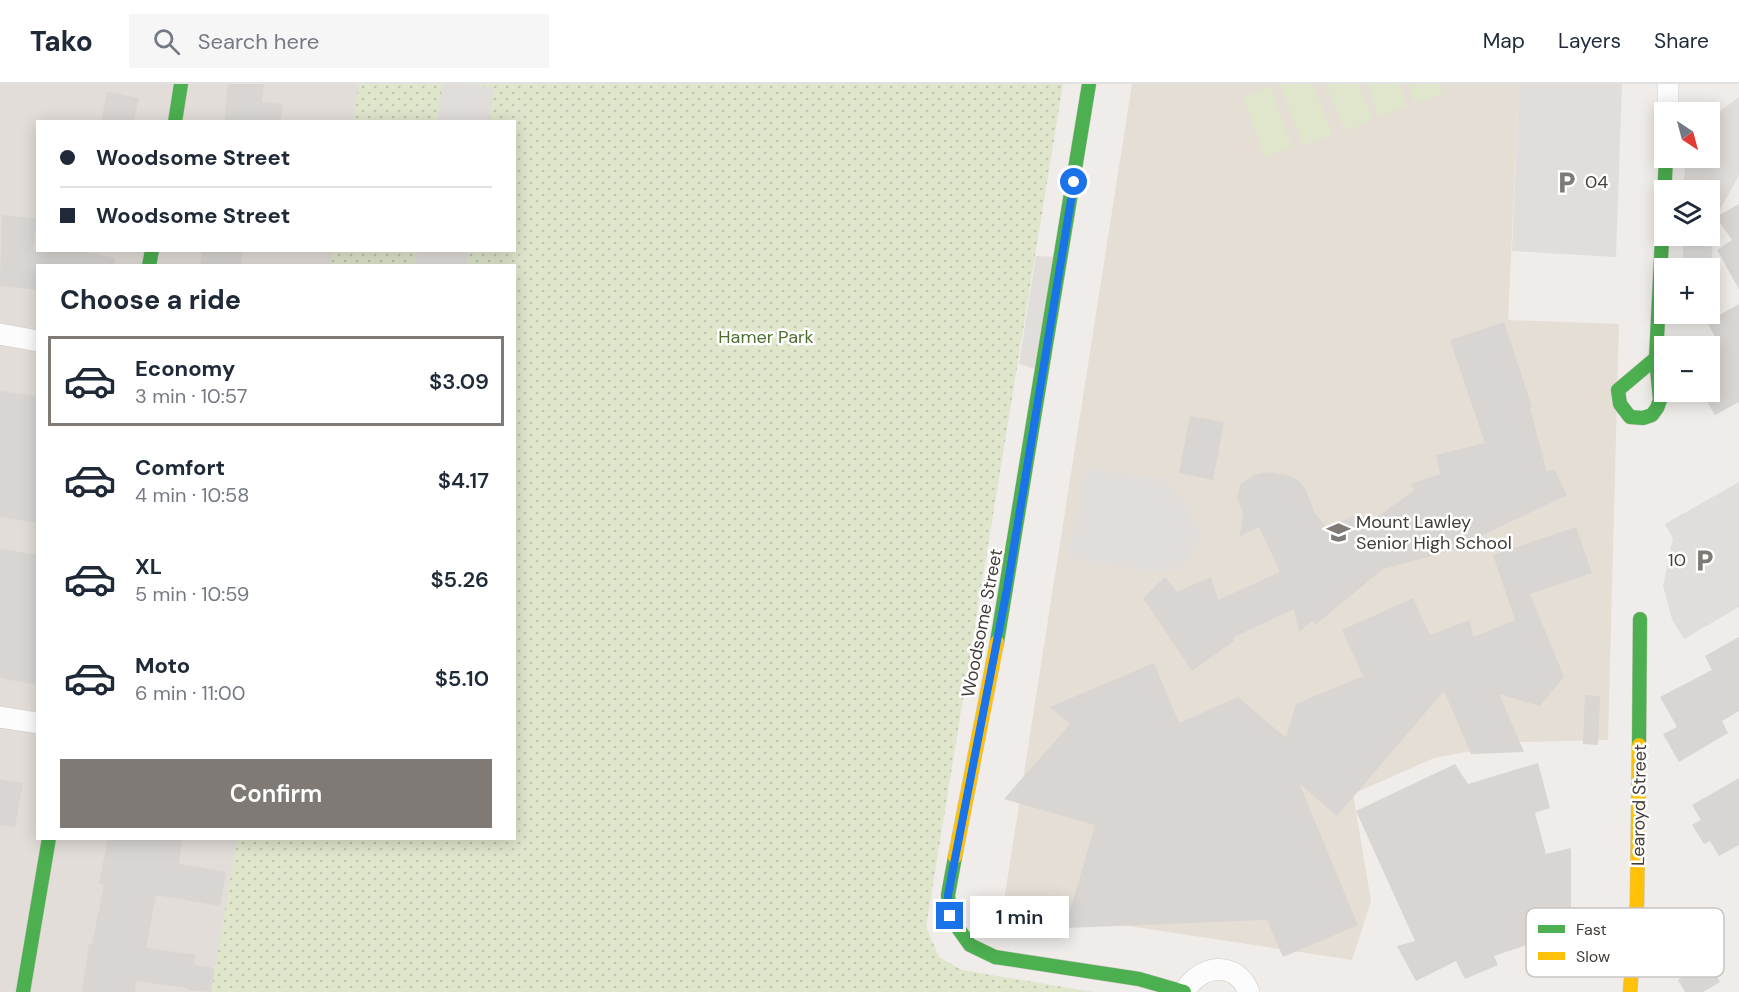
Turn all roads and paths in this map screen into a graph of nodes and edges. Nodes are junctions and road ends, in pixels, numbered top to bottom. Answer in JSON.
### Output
{"nodes":[{"id":1,"x":181,"y":84,"type":"edge"},
{"id":2,"x":1089,"y":84,"type":"edge"},
{"id":3,"x":1668,"y":84,"type":"edge"},
{"id":4,"x":1668,"y":102,"type":"edge"},
{"id":5,"x":175,"y":120,"type":"edge"},
{"id":6,"x":1666,"y":168,"type":"edge"},
{"id":7,"x":0,"y":334,"type":"edge"},
{"id":8,"x":1657,"y":336,"type":"edge"},
{"id":9,"x":36,"y":340,"type":"edge"},
{"id":10,"x":1640,"y":619,"type":"dead end"},
{"id":11,"x":0,"y":717,"type":"edge"},
{"id":12,"x":36,"y":723,"type":"edge"},
{"id":13,"x":49,"y":840,"type":"edge"},
{"id":14,"x":1637,"y":908,"type":"edge"},
{"id":15,"x":1631,"y":977,"type":"edge"},
{"id":16,"x":23,"y":992,"type":"edge"},
{"id":17,"x":1184,"y":992,"type":"edge"},
{"id":18,"x":1249,"y":992,"type":"edge"},
{"id":19,"x":1630,"y":992,"type":"edge"}],
"edges":[{"from":1,"to":5,"type":"street"},
{"from":2,"to":17,"type":"street","name":"Woodsome Street"},
{"from":3,"to":4,"type":"street"},
{"from":6,"to":8,"type":"street"},
{"from":7,"to":9,"type":"street"},
{"from":10,"to":14,"type":"street","name":"Learoyd Street"},
{"from":11,"to":12,"type":"street"},
{"from":13,"to":16,"type":"street"},
{"from":15,"to":19,"type":"street","name":"Learoyd Street"},
{"from":17,"to":18,"type":"street"}]}
